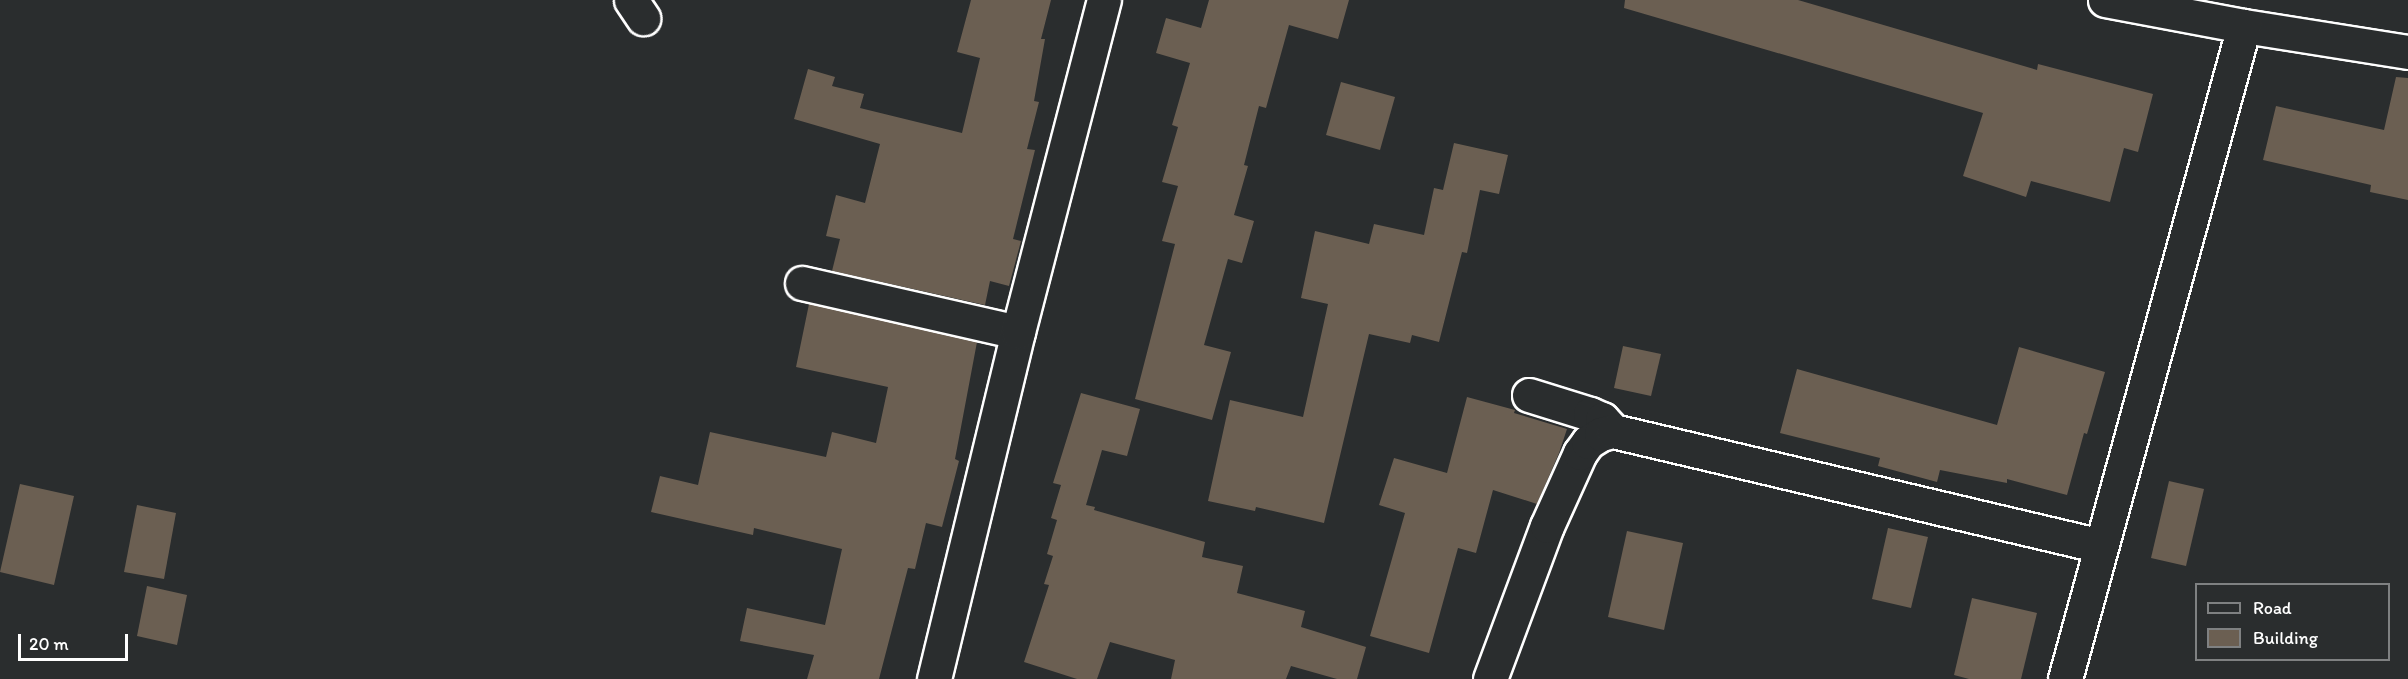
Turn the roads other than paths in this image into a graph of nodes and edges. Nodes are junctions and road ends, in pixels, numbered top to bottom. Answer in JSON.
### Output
{"nodes":[{"id":1,"x":1104,"y":0,"type":"edge"},
{"id":2,"x":2105,"y":0,"type":"edge"},
{"id":3,"x":2244,"y":26,"type":"junction"},
{"id":4,"x":2408,"y":52,"type":"edge"},
{"id":5,"x":802,"y":283,"type":"dead end"},
{"id":6,"x":1018,"y":332,"type":"junction"},
{"id":7,"x":1528,"y":395,"type":"dead end"},
{"id":8,"x":1613,"y":431,"type":"junction"},
{"id":9,"x":2102,"y":546,"type":"junction"},
{"id":10,"x":934,"y":679,"type":"edge"},
{"id":11,"x":1490,"y":679,"type":"edge"},
{"id":12,"x":2065,"y":679,"type":"edge"}],
"edges":[{"from":1,"to":6,"type":"street"},
{"from":2,"to":3,"type":"street"},
{"from":3,"to":4,"type":"street"},
{"from":3,"to":9,"type":"street"},
{"from":5,"to":6,"type":"street"},
{"from":6,"to":10,"type":"street"},
{"from":7,"to":8,"type":"street"},
{"from":8,"to":9,"type":"street"},
{"from":8,"to":11,"type":"street"},
{"from":9,"to":12,"type":"street"}]}
